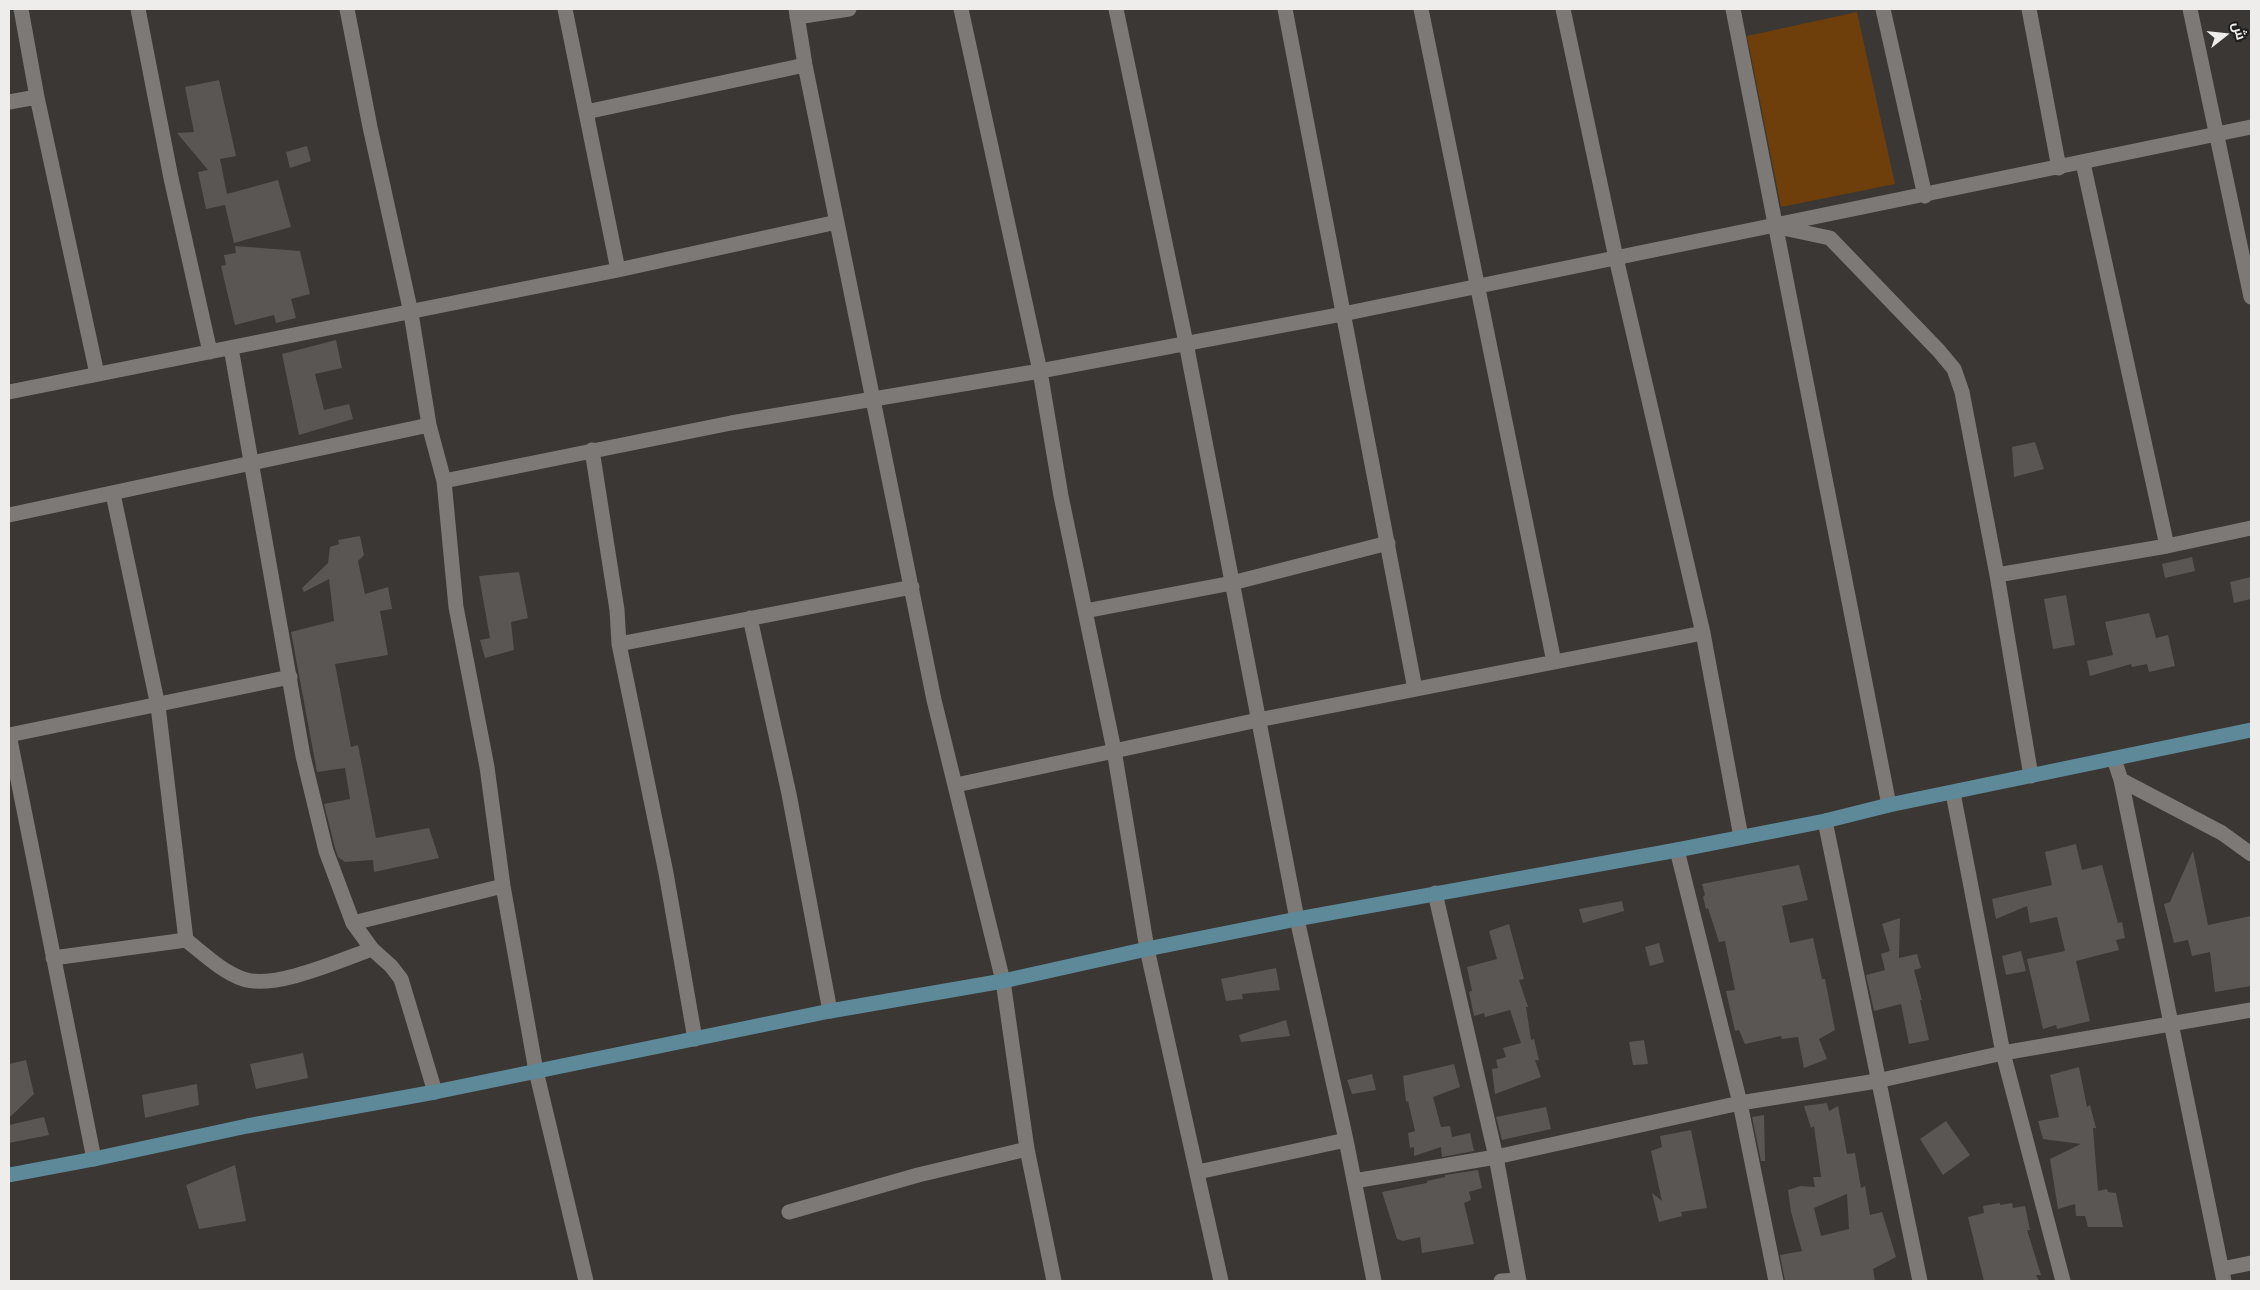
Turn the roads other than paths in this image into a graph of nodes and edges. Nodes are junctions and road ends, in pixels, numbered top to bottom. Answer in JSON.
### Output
{"nodes":[{"id":1,"x":21,"y":9,"type":"edge"},
{"id":2,"x":138,"y":9,"type":"edge"},
{"id":3,"x":347,"y":9,"type":"edge"},
{"id":4,"x":565,"y":9,"type":"edge"},
{"id":5,"x":849,"y":9,"type":"edge"},
{"id":6,"x":961,"y":9,"type":"edge"},
{"id":7,"x":1116,"y":9,"type":"edge"},
{"id":8,"x":1285,"y":9,"type":"edge"},
{"id":9,"x":1421,"y":9,"type":"edge"},
{"id":10,"x":1563,"y":9,"type":"edge"},
{"id":11,"x":1733,"y":9,"type":"edge"},
{"id":12,"x":1883,"y":9,"type":"edge"},
{"id":13,"x":2029,"y":9,"type":"edge"},
{"id":14,"x":2190,"y":9,"type":"edge"},
{"id":15,"x":796,"y":13,"type":"edge"},
{"id":16,"x":805,"y":65,"type":"junction"},
{"id":17,"x":37,"y":97,"type":"junction"},
{"id":18,"x":9,"y":102,"type":"edge"},
{"id":19,"x":586,"y":112,"type":"junction"},
{"id":20,"x":2251,"y":127,"type":"edge"},
{"id":21,"x":2218,"y":134,"type":"junction"},
{"id":22,"x":2083,"y":163,"type":"junction"},
{"id":23,"x":2060,"y":168,"type":"junction"},
{"id":24,"x":1925,"y":196,"type":"junction"},
{"id":25,"x":836,"y":222,"type":"junction"},
{"id":26,"x":1776,"y":227,"type":"junction"},
{"id":27,"x":1616,"y":258,"type":"junction"},
{"id":28,"x":618,"y":270,"type":"junction"},
{"id":29,"x":1478,"y":287,"type":"junction"},
{"id":30,"x":2251,"y":297,"type":"edge"},
{"id":31,"x":411,"y":312,"type":"junction"},
{"id":32,"x":1343,"y":314,"type":"junction"},
{"id":33,"x":1186,"y":343,"type":"junction"},
{"id":34,"x":231,"y":348,"type":"junction"},
{"id":35,"x":210,"y":352,"type":"junction"},
{"id":36,"x":1040,"y":371,"type":"junction"},
{"id":37,"x":97,"y":374,"type":"junction"},
{"id":38,"x":9,"y":392,"type":"edge"},
{"id":39,"x":872,"y":398,"type":"junction"},
{"id":40,"x":429,"y":425,"type":"junction"},
{"id":41,"x":592,"y":450,"type":"junction"},
{"id":42,"x":252,"y":462,"type":"junction"},
{"id":43,"x":444,"y":481,"type":"junction"},
{"id":44,"x":113,"y":494,"type":"junction"},
{"id":45,"x":9,"y":515,"type":"edge"},
{"id":46,"x":2251,"y":528,"type":"edge"},
{"id":47,"x":1388,"y":543,"type":"junction"},
{"id":48,"x":2167,"y":546,"type":"junction"},
{"id":49,"x":1997,"y":575,"type":"junction"},
{"id":50,"x":1232,"y":583,"type":"junction"},
{"id":51,"x":912,"y":586,"type":"junction"},
{"id":52,"x":1085,"y":611,"type":"junction"},
{"id":53,"x":750,"y":618,"type":"junction"},
{"id":54,"x":1703,"y":632,"type":"junction"},
{"id":55,"x":619,"y":644,"type":"junction"},
{"id":56,"x":1554,"y":662,"type":"junction"},
{"id":57,"x":290,"y":677,"type":"junction"},
{"id":58,"x":1415,"y":689,"type":"junction"},
{"id":59,"x":158,"y":706,"type":"junction"},
{"id":60,"x":1258,"y":720,"type":"junction"},
{"id":61,"x":2251,"y":730,"type":"edge"},
{"id":62,"x":1114,"y":750,"type":"junction"},
{"id":63,"x":2114,"y":759,"type":"junction"},
{"id":64,"x":2031,"y":776,"type":"junction"},
{"id":65,"x":13,"y":780,"type":"edge"},
{"id":66,"x":2121,"y":780,"type":"junction"},
{"id":67,"x":956,"y":785,"type":"junction"},
{"id":68,"x":1953,"y":793,"type":"junction"},
{"id":69,"x":1889,"y":805,"type":"junction"},
{"id":70,"x":1825,"y":821,"type":"junction"},
{"id":71,"x":1741,"y":837,"type":"junction"},
{"id":72,"x":1677,"y":850,"type":"junction"},
{"id":73,"x":2251,"y":854,"type":"edge"},
{"id":74,"x":503,"y":886,"type":"junction"},
{"id":75,"x":1435,"y":893,"type":"junction"},
{"id":76,"x":1297,"y":918,"type":"junction"},
{"id":77,"x":352,"y":923,"type":"junction"},
{"id":78,"x":186,"y":940,"type":"junction"},
{"id":79,"x":1147,"y":948,"type":"junction"},
{"id":80,"x":372,"y":950,"type":"junction"},
{"id":81,"x":54,"y":958,"type":"junction"},
{"id":82,"x":1003,"y":981,"type":"junction"},
{"id":83,"x":2251,"y":1010,"type":"edge"},
{"id":84,"x":830,"y":1011,"type":"junction"},
{"id":85,"x":2170,"y":1023,"type":"junction"},
{"id":86,"x":695,"y":1039,"type":"junction"},
{"id":87,"x":2003,"y":1052,"type":"junction"},
{"id":88,"x":536,"y":1071,"type":"junction"},
{"id":89,"x":1877,"y":1081,"type":"junction"},
{"id":90,"x":435,"y":1092,"type":"junction"},
{"id":91,"x":1740,"y":1103,"type":"junction"},
{"id":92,"x":1346,"y":1140,"type":"junction"},
{"id":93,"x":1027,"y":1149,"type":"junction"},
{"id":94,"x":1496,"y":1157,"type":"junction"},
{"id":95,"x":94,"y":1160,"type":"junction"},
{"id":96,"x":1198,"y":1172,"type":"junction"},
{"id":97,"x":9,"y":1175,"type":"edge"},
{"id":98,"x":1354,"y":1181,"type":"junction"},
{"id":99,"x":789,"y":1212,"type":"dead end"},
{"id":100,"x":2251,"y":1263,"type":"edge"},
{"id":101,"x":2223,"y":1275,"type":"edge"},
{"id":102,"x":1519,"y":1280,"type":"edge"},
{"id":103,"x":586,"y":1281,"type":"edge"},
{"id":104,"x":1054,"y":1281,"type":"edge"},
{"id":105,"x":1221,"y":1281,"type":"edge"},
{"id":106,"x":1374,"y":1281,"type":"edge"},
{"id":107,"x":1501,"y":1281,"type":"edge"},
{"id":108,"x":1776,"y":1281,"type":"edge"},
{"id":109,"x":1920,"y":1281,"type":"edge"},
{"id":110,"x":2064,"y":1281,"type":"edge"}],
"edges":[{"from":1,"to":17,"type":"street"},
{"from":2,"to":35,"type":"street"},
{"from":3,"to":31,"type":"street"},
{"from":4,"to":19,"type":"street"},
{"from":5,"to":15,"type":"street"},
{"from":6,"to":36,"type":"street"},
{"from":7,"to":33,"type":"street"},
{"from":8,"to":32,"type":"street"},
{"from":9,"to":29,"type":"street"},
{"from":10,"to":27,"type":"street"},
{"from":11,"to":26,"type":"street"},
{"from":12,"to":24,"type":"street"},
{"from":13,"to":23,"type":"street"},
{"from":14,"to":21,"type":"street"},
{"from":15,"to":16,"type":"street"},
{"from":16,"to":19,"type":"street"},
{"from":16,"to":25,"type":"street"},
{"from":17,"to":18,"type":"street"},
{"from":17,"to":37,"type":"street"},
{"from":19,"to":28,"type":"street"},
{"from":20,"to":21,"type":"street"},
{"from":21,"to":22,"type":"street"},
{"from":21,"to":30,"type":"street"},
{"from":22,"to":23,"type":"street"},
{"from":22,"to":48,"type":"street"},
{"from":23,"to":24,"type":"street"},
{"from":24,"to":26,"type":"street"},
{"from":25,"to":28,"type":"street"},
{"from":25,"to":39,"type":"street"},
{"from":26,"to":27,"type":"street"},
{"from":26,"to":49,"type":"street"},
{"from":26,"to":69,"type":"street"},
{"from":27,"to":29,"type":"street"},
{"from":27,"to":54,"type":"street"},
{"from":28,"to":31,"type":"street"},
{"from":29,"to":32,"type":"street"},
{"from":29,"to":56,"type":"street"},
{"from":31,"to":34,"type":"street"},
{"from":31,"to":40,"type":"street"},
{"from":32,"to":33,"type":"street"},
{"from":32,"to":47,"type":"street"},
{"from":33,"to":36,"type":"street"},
{"from":33,"to":50,"type":"street"},
{"from":34,"to":35,"type":"street"},
{"from":34,"to":42,"type":"street"},
{"from":35,"to":37,"type":"street"},
{"from":36,"to":39,"type":"street"},
{"from":36,"to":52,"type":"street"},
{"from":37,"to":38,"type":"street"},
{"from":39,"to":41,"type":"street"},
{"from":39,"to":51,"type":"street"},
{"from":40,"to":42,"type":"street"},
{"from":40,"to":43,"type":"street"},
{"from":41,"to":43,"type":"street"},
{"from":41,"to":55,"type":"street"},
{"from":42,"to":44,"type":"street"},
{"from":42,"to":57,"type":"street"},
{"from":43,"to":74,"type":"street"},
{"from":44,"to":45,"type":"street"},
{"from":44,"to":59,"type":"street"},
{"from":46,"to":48,"type":"street"},
{"from":47,"to":50,"type":"street"},
{"from":47,"to":58,"type":"street"},
{"from":48,"to":49,"type":"street"},
{"from":49,"to":64,"type":"street"},
{"from":50,"to":52,"type":"street"},
{"from":50,"to":60,"type":"street"},
{"from":51,"to":53,"type":"street"},
{"from":51,"to":67,"type":"street"},
{"from":52,"to":62,"type":"street"},
{"from":53,"to":55,"type":"street"},
{"from":53,"to":84,"type":"street"},
{"from":54,"to":56,"type":"street"},
{"from":54,"to":71,"type":"street"},
{"from":55,"to":86,"type":"street"},
{"from":56,"to":58,"type":"street"},
{"from":57,"to":59,"type":"street"},
{"from":57,"to":77,"type":"street"},
{"from":58,"to":60,"type":"street"},
{"from":59,"to":65,"type":"street"},
{"from":59,"to":78,"type":"street"},
{"from":60,"to":62,"type":"street"},
{"from":60,"to":76,"type":"street"},
{"from":61,"to":63,"type":"street"},
{"from":62,"to":67,"type":"street"},
{"from":62,"to":79,"type":"street"},
{"from":63,"to":64,"type":"street"},
{"from":63,"to":66,"type":"street"},
{"from":64,"to":68,"type":"street"},
{"from":65,"to":81,"type":"street"},
{"from":66,"to":73,"type":"street"},
{"from":66,"to":85,"type":"street"},
{"from":67,"to":82,"type":"street"},
{"from":68,"to":69,"type":"street"},
{"from":68,"to":87,"type":"street"},
{"from":69,"to":70,"type":"street"},
{"from":70,"to":71,"type":"street"},
{"from":70,"to":89,"type":"street"},
{"from":71,"to":72,"type":"street"},
{"from":72,"to":75,"type":"street"},
{"from":72,"to":91,"type":"street"},
{"from":74,"to":77,"type":"street"},
{"from":74,"to":88,"type":"street"},
{"from":75,"to":76,"type":"street"},
{"from":75,"to":94,"type":"street"},
{"from":76,"to":79,"type":"street"},
{"from":76,"to":92,"type":"street"},
{"from":77,"to":80,"type":"street"},
{"from":78,"to":80,"type":"street"},
{"from":78,"to":81,"type":"street"},
{"from":79,"to":82,"type":"street"},
{"from":79,"to":96,"type":"street"},
{"from":80,"to":90,"type":"street"},
{"from":81,"to":95,"type":"street"},
{"from":82,"to":84,"type":"street"},
{"from":82,"to":93,"type":"street"},
{"from":83,"to":85,"type":"street"},
{"from":84,"to":86,"type":"street"},
{"from":85,"to":87,"type":"street"},
{"from":85,"to":101,"type":"street"},
{"from":86,"to":88,"type":"street"},
{"from":87,"to":89,"type":"street"},
{"from":87,"to":110,"type":"street"},
{"from":88,"to":90,"type":"street"},
{"from":88,"to":103,"type":"street"},
{"from":89,"to":91,"type":"street"},
{"from":89,"to":109,"type":"street"},
{"from":90,"to":95,"type":"street"},
{"from":91,"to":94,"type":"street"},
{"from":91,"to":108,"type":"street"},
{"from":92,"to":96,"type":"street"},
{"from":92,"to":98,"type":"street"},
{"from":93,"to":99,"type":"street"},
{"from":93,"to":104,"type":"street"},
{"from":94,"to":98,"type":"street"},
{"from":94,"to":102,"type":"street"},
{"from":95,"to":97,"type":"street"},
{"from":96,"to":105,"type":"street"},
{"from":98,"to":106,"type":"street"},
{"from":100,"to":101,"type":"street"},
{"from":102,"to":107,"type":"street"}]}
